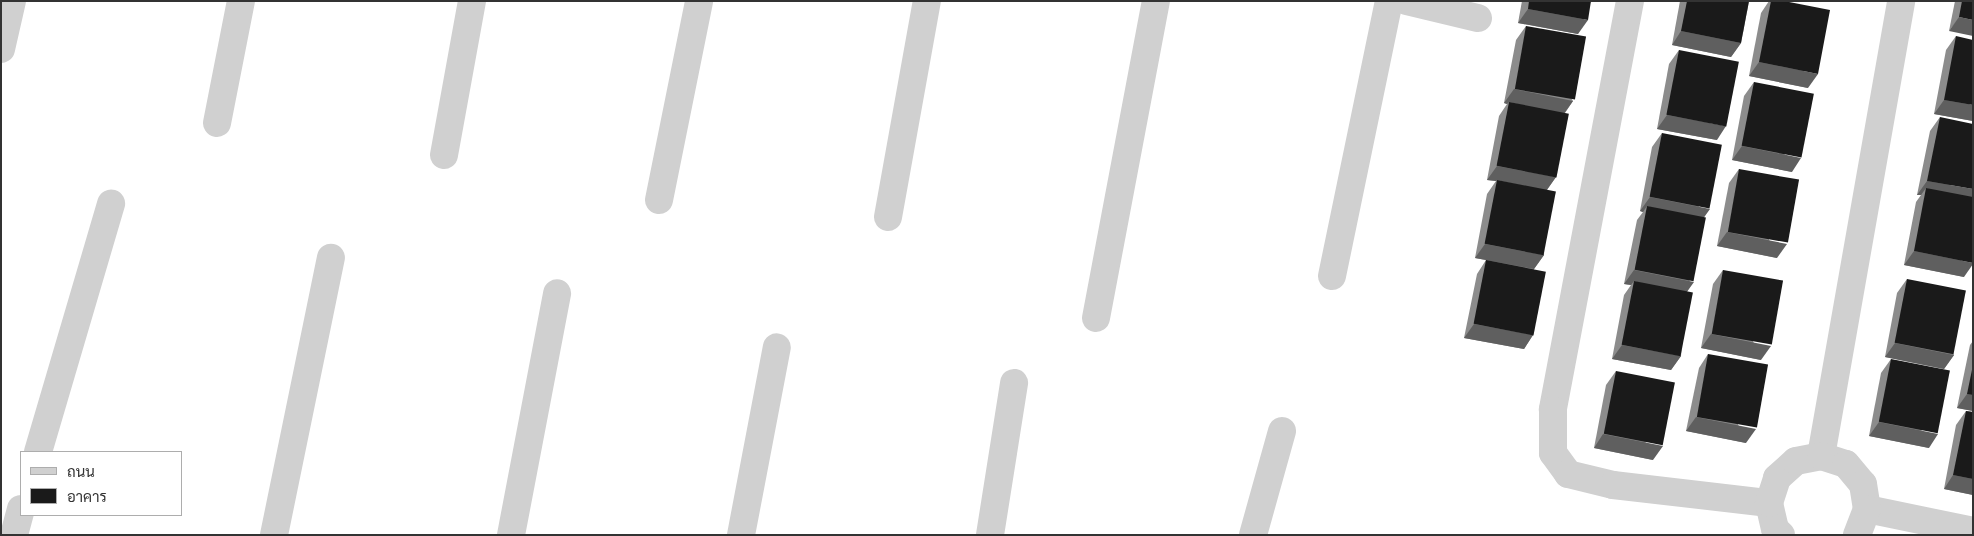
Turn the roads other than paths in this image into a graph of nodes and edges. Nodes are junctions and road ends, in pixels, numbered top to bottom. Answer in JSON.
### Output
{"nodes":[{"id":1,"x":12,"y":1,"type":"edge"},
{"id":2,"x":241,"y":1,"type":"edge"},
{"id":3,"x":472,"y":1,"type":"edge"},
{"id":4,"x":699,"y":1,"type":"edge"},
{"id":5,"x":927,"y":1,"type":"edge"},
{"id":6,"x":1156,"y":1,"type":"edge"},
{"id":7,"x":1389,"y":1,"type":"edge"},
{"id":8,"x":1406,"y":1,"type":"edge"},
{"id":9,"x":1630,"y":1,"type":"edge"},
{"id":10,"x":1901,"y":1,"type":"edge"},
{"id":11,"x":1478,"y":18,"type":"dead end"},
{"id":12,"x":1,"y":49,"type":"edge"},
{"id":13,"x":217,"y":123,"type":"dead end"},
{"id":14,"x":444,"y":155,"type":"dead end"},
{"id":15,"x":659,"y":200,"type":"dead end"},
{"id":16,"x":111,"y":204,"type":"dead end"},
{"id":17,"x":888,"y":217,"type":"dead end"},
{"id":18,"x":331,"y":258,"type":"dead end"},
{"id":19,"x":1332,"y":276,"type":"dead end"},
{"id":20,"x":557,"y":293,"type":"dead end"},
{"id":21,"x":1096,"y":318,"type":"dead end"},
{"id":22,"x":777,"y":347,"type":"dead end"},
{"id":23,"x":1014,"y":383,"type":"dead end"},
{"id":24,"x":1282,"y":430,"type":"dead end"},
{"id":25,"x":38,"y":451,"type":"edge"},
{"id":26,"x":1821,"y":456,"type":"junction"},
{"id":27,"x":1769,"y":503,"type":"junction"},
{"id":28,"x":1867,"y":509,"type":"junction"},
{"id":29,"x":20,"y":513,"type":"edge"},
{"id":30,"x":1973,"y":531,"type":"edge"},
{"id":31,"x":14,"y":535,"type":"edge"},
{"id":32,"x":274,"y":535,"type":"edge"},
{"id":33,"x":511,"y":535,"type":"edge"},
{"id":34,"x":741,"y":535,"type":"edge"},
{"id":35,"x":990,"y":535,"type":"edge"},
{"id":36,"x":1253,"y":535,"type":"edge"},
{"id":37,"x":1781,"y":535,"type":"edge"},
{"id":38,"x":1857,"y":535,"type":"edge"}],
"edges":[{"from":1,"to":12,"type":"street"},
{"from":2,"to":13,"type":"street"},
{"from":3,"to":14,"type":"street"},
{"from":4,"to":15,"type":"street"},
{"from":5,"to":17,"type":"street"},
{"from":6,"to":21,"type":"street"},
{"from":7,"to":19,"type":"street"},
{"from":8,"to":11,"type":"street"},
{"from":9,"to":27,"type":"street"},
{"from":10,"to":26,"type":"street"},
{"from":16,"to":25,"type":"street"},
{"from":18,"to":32,"type":"street"},
{"from":20,"to":33,"type":"street"},
{"from":22,"to":34,"type":"street"},
{"from":23,"to":35,"type":"street"},
{"from":24,"to":36,"type":"street"},
{"from":26,"to":27,"type":"street"},
{"from":26,"to":28,"type":"street"},
{"from":27,"to":37,"type":"street"},
{"from":28,"to":30,"type":"street"},
{"from":28,"to":38,"type":"street"},
{"from":29,"to":31,"type":"street"}]}
